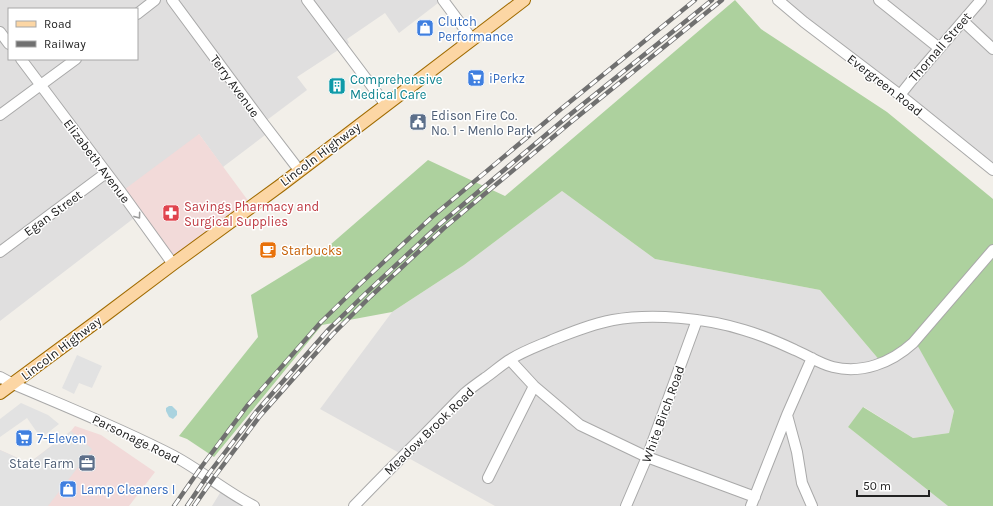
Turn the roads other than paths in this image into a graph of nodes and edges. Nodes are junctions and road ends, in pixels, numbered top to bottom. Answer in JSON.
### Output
{"nodes":[{"id":1,"x":155,"y":0,"type":"edge"},
{"id":2,"x":172,"y":0,"type":"edge"},
{"id":3,"x":307,"y":0,"type":"edge"},
{"id":4,"x":443,"y":0,"type":"edge"},
{"id":5,"x":524,"y":0,"type":"edge"},
{"id":6,"x":778,"y":0,"type":"edge"},
{"id":7,"x":879,"y":0,"type":"edge"},
{"id":8,"x":981,"y":0,"type":"edge"},
{"id":9,"x":138,"y":13,"type":"edge"},
{"id":10,"x":963,"y":21,"type":"junction"},
{"id":11,"x":0,"y":32,"type":"edge"},
{"id":12,"x":472,"y":40,"type":"junction"},
{"id":13,"x":8,"y":43,"type":"edge"},
{"id":14,"x":939,"y":48,"type":"junction"},
{"id":15,"x":993,"y":49,"type":"edge"},
{"id":16,"x":22,"y":60,"type":"edge"},
{"id":17,"x":75,"y":60,"type":"edge"},
{"id":18,"x":40,"y":85,"type":"junction"},
{"id":19,"x":900,"y":95,"type":"junction"},
{"id":20,"x":386,"y":105,"type":"junction"},
{"id":21,"x":0,"y":115,"type":"edge"},
{"id":22,"x":299,"y":170,"type":"junction"},
{"id":23,"x":993,"y":170,"type":"edge"},
{"id":24,"x":106,"y":173,"type":"junction"},
{"id":25,"x":993,"y":250,"type":"edge"},
{"id":26,"x":0,"y":252,"type":"edge"},
{"id":27,"x":173,"y":264,"type":"junction"},
{"id":28,"x":697,"y":320,"type":"junction"},
{"id":29,"x":812,"y":358,"type":"junction"},
{"id":30,"x":510,"y":360,"type":"junction"},
{"id":31,"x":0,"y":377,"type":"edge"},
{"id":32,"x":13,"y":384,"type":"junction"},
{"id":33,"x":534,"y":386,"type":"junction"},
{"id":34,"x":0,"y":393,"type":"edge"},
{"id":35,"x":787,"y":415,"type":"junction"},
{"id":36,"x":647,"y":457,"type":"junction"},
{"id":37,"x":488,"y":478,"type":"dead end"},
{"id":38,"x":753,"y":502,"type":"edge"},
{"id":39,"x":254,"y":506,"type":"edge"},
{"id":40,"x":354,"y":506,"type":"edge"},
{"id":41,"x":626,"y":506,"type":"edge"},
{"id":42,"x":812,"y":506,"type":"edge"}],
"edges":[{"from":1,"to":9,"type":"street"},
{"from":2,"to":22,"type":"street","name":"Terry Avenue"},
{"from":3,"to":20,"type":"street"},
{"from":4,"to":12,"type":"street"},
{"from":5,"to":12,"type":"main road","name":"Lincoln Highway"},
{"from":6,"to":19,"type":"street","name":"Evergreen Road"},
{"from":7,"to":14,"type":"street"},
{"from":8,"to":10,"type":"street","name":"Thornall Street"},
{"from":10,"to":14,"type":"street","name":"Thornall Street"},
{"from":10,"to":15,"type":"street"},
{"from":11,"to":13,"type":"street"},
{"from":12,"to":20,"type":"main road","name":"Lincoln Highway"},
{"from":14,"to":19,"type":"street","name":"Thornall Street"},
{"from":16,"to":18,"type":"street","name":"Elizabeth Avenue"},
{"from":17,"to":18,"type":"street"},
{"from":18,"to":21,"type":"street"},
{"from":18,"to":24,"type":"street","name":"Elizabeth Avenue"},
{"from":19,"to":23,"type":"street","name":"Evergreen Road"},
{"from":20,"to":22,"type":"main road","name":"Lincoln Highway"},
{"from":22,"to":27,"type":"main road","name":"Lincoln Highway"},
{"from":24,"to":26,"type":"street","name":"Egan Street"},
{"from":24,"to":27,"type":"street","name":"Elizabeth Avenue","one_way":true},
{"from":25,"to":29,"type":"street","name":"Meadow Brook Road"},
{"from":27,"to":32,"type":"main road","name":"Lincoln Highway"},
{"from":28,"to":29,"type":"street","name":"Meadow Brook Road"},
{"from":28,"to":30,"type":"street","name":"Meadow Brook Road"},
{"from":28,"to":36,"type":"street","name":"White Birch Road"},
{"from":29,"to":35,"type":"street"},
{"from":30,"to":33,"type":"street"},
{"from":30,"to":40,"type":"street","name":"Meadow Brook Road"},
{"from":31,"to":32,"type":"street","name":"Parsonage Road"},
{"from":32,"to":34,"type":"main road","name":"Lincoln Highway"},
{"from":32,"to":39,"type":"street","name":"Parsonage Road"},
{"from":33,"to":36,"type":"street"},
{"from":33,"to":37,"type":"street"},
{"from":35,"to":38,"type":"street"},
{"from":35,"to":42,"type":"street"},
{"from":36,"to":38,"type":"street"},
{"from":36,"to":41,"type":"street","name":"White Birch Road"}]}
